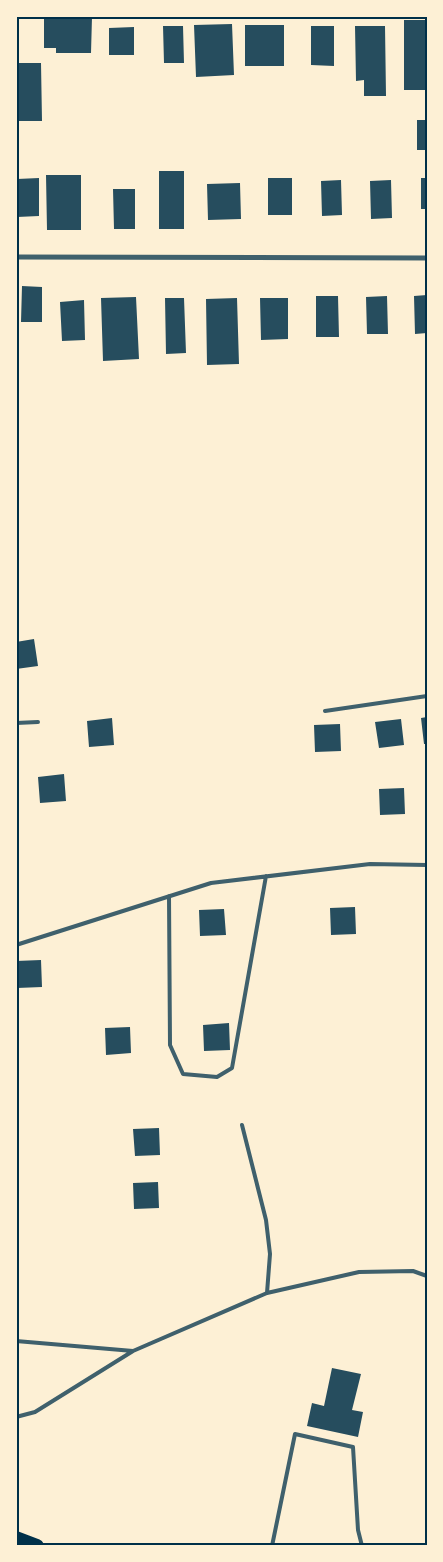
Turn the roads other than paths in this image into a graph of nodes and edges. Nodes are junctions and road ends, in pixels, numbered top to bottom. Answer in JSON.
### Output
{"nodes":[{"id":1,"x":16,"y":257,"type":"edge"},
{"id":2,"x":427,"y":258,"type":"edge"},
{"id":3,"x":427,"y":696,"type":"edge"},
{"id":4,"x":325,"y":711,"type":"dead end"},
{"id":5,"x":38,"y":722,"type":"dead end"},
{"id":6,"x":16,"y":723,"type":"edge"},
{"id":7,"x":427,"y":865,"type":"edge"},
{"id":8,"x":266,"y":876,"type":"junction"},
{"id":9,"x":169,"y":896,"type":"junction"},
{"id":10,"x":16,"y":945,"type":"edge"},
{"id":11,"x":242,"y":1125,"type":"dead end"},
{"id":12,"x":427,"y":1276,"type":"edge"},
{"id":13,"x":267,"y":1293,"type":"junction"},
{"id":14,"x":16,"y":1341,"type":"edge"},
{"id":15,"x":133,"y":1351,"type":"junction"},
{"id":16,"x":16,"y":1418,"type":"edge"},
{"id":17,"x":16,"y":1538,"type":"edge"},
{"id":18,"x":37,"y":1546,"type":"edge"},
{"id":19,"x":272,"y":1546,"type":"edge"},
{"id":20,"x":362,"y":1546,"type":"edge"}],
"edges":[{"from":1,"to":2,"type":"street"},
{"from":3,"to":4,"type":"lane"},
{"from":5,"to":6,"type":"lane"},
{"from":7,"to":8,"type":"lane"},
{"from":8,"to":9,"type":"lane"},
{"from":8,"to":9,"type":"lane"},
{"from":9,"to":10,"type":"lane"},
{"from":11,"to":13,"type":"lane"},
{"from":12,"to":13,"type":"lane"},
{"from":13,"to":15,"type":"lane"},
{"from":14,"to":15,"type":"lane"},
{"from":15,"to":16,"type":"lane"},
{"from":17,"to":18,"type":"highway"},
{"from":19,"to":20,"type":"lane"}]}
